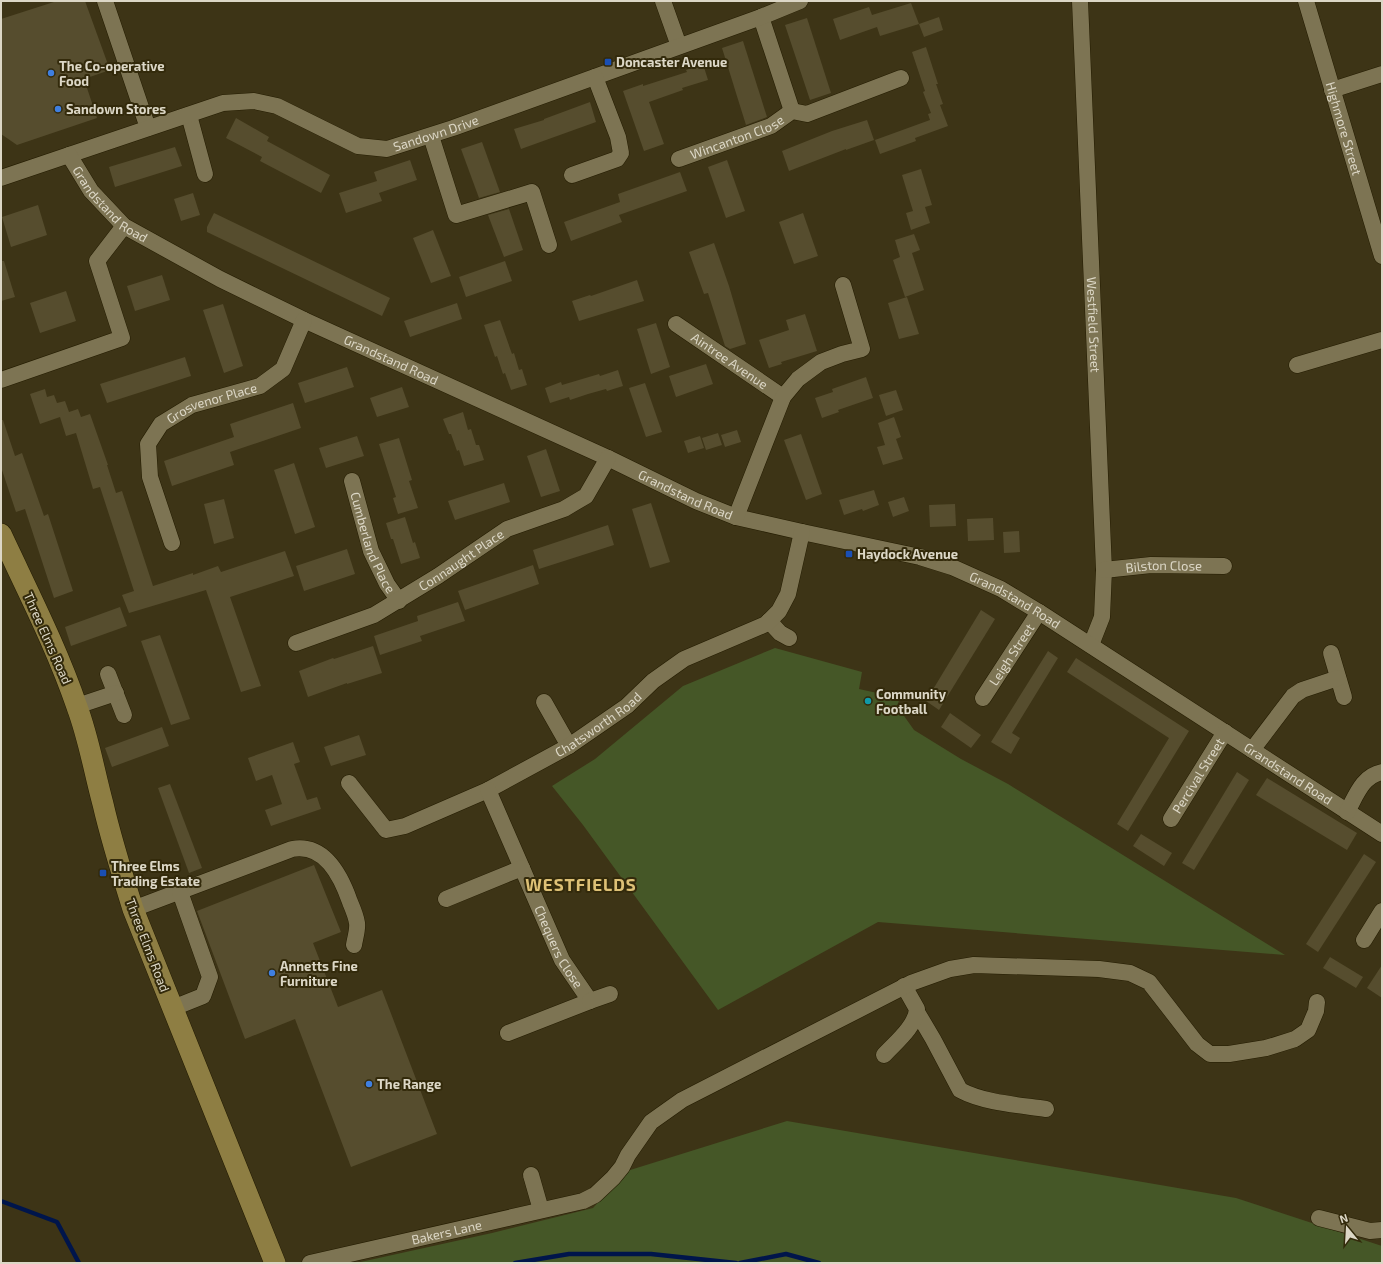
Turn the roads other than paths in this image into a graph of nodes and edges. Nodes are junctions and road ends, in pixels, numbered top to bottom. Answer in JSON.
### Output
{"nodes":[{"id":1,"x":105,"y":1,"type":"edge"},
{"id":2,"x":663,"y":1,"type":"edge"},
{"id":3,"x":800,"y":1,"type":"edge"},
{"id":4,"x":1080,"y":1,"type":"edge"},
{"id":5,"x":1306,"y":1,"type":"edge"},
{"id":6,"x":761,"y":17,"type":"junction"},
{"id":7,"x":680,"y":46,"type":"junction"},
{"id":8,"x":1382,"y":74,"type":"edge"},
{"id":9,"x":596,"y":77,"type":"junction"},
{"id":10,"x":901,"y":78,"type":"dead end"},
{"id":11,"x":1332,"y":90,"type":"junction"},
{"id":12,"x":792,"y":111,"type":"junction"},
{"id":13,"x":188,"y":115,"type":"junction"},
{"id":14,"x":148,"y":128,"type":"junction"},
{"id":15,"x":431,"y":136,"type":"junction"},
{"id":16,"x":69,"y":155,"type":"junction"},
{"id":17,"x":679,"y":159,"type":"dead end"},
{"id":18,"x":205,"y":174,"type":"dead end"},
{"id":19,"x":572,"y":175,"type":"dead end"},
{"id":20,"x":1,"y":178,"type":"edge"},
{"id":21,"x":124,"y":226,"type":"junction"},
{"id":22,"x":549,"y":245,"type":"dead end"},
{"id":23,"x":1382,"y":256,"type":"edge"},
{"id":24,"x":843,"y":285,"type":"dead end"},
{"id":25,"x":304,"y":320,"type":"junction"},
{"id":26,"x":676,"y":324,"type":"dead end"},
{"id":27,"x":1382,"y":340,"type":"edge"},
{"id":28,"x":1297,"y":365,"type":"dead end"},
{"id":29,"x":1,"y":380,"type":"edge"},
{"id":30,"x":783,"y":397,"type":"junction"},
{"id":31,"x":608,"y":458,"type":"junction"},
{"id":32,"x":352,"y":481,"type":"dead end"},
{"id":33,"x":736,"y":516,"type":"junction"},
{"id":34,"x":802,"y":532,"type":"junction"},
{"id":35,"x":1,"y":534,"type":"edge"},
{"id":36,"x":172,"y":543,"type":"dead end"},
{"id":37,"x":1224,"y":566,"type":"dead end"},
{"id":38,"x":1104,"y":570,"type":"junction"},
{"id":39,"x":399,"y":601,"type":"junction"},
{"id":40,"x":1039,"y":612,"type":"junction"},
{"id":41,"x":769,"y":620,"type":"junction"},
{"id":42,"x":789,"y":638,"type":"dead end"},
{"id":43,"x":296,"y":643,"type":"dead end"},
{"id":44,"x":1091,"y":645,"type":"junction"},
{"id":45,"x":1331,"y":653,"type":"dead end"},
{"id":46,"x":108,"y":674,"type":"dead end"},
{"id":47,"x":1338,"y":678,"type":"junction"},
{"id":48,"x":116,"y":693,"type":"junction"},
{"id":49,"x":1344,"y":697,"type":"dead end"},
{"id":50,"x":984,"y":698,"type":"dead end"},
{"id":51,"x":544,"y":702,"type":"dead end"},
{"id":52,"x":77,"y":706,"type":"junction"},
{"id":53,"x":124,"y":715,"type":"dead end"},
{"id":54,"x":1225,"y":732,"type":"junction"},
{"id":55,"x":570,"y":746,"type":"junction"},
{"id":56,"x":1252,"y":750,"type":"junction"},
{"id":57,"x":1382,"y":772,"type":"edge"},
{"id":58,"x":349,"y":784,"type":"dead end"},
{"id":59,"x":488,"y":790,"type":"junction"},
{"id":60,"x":1347,"y":812,"type":"junction"},
{"id":61,"x":1171,"y":819,"type":"dead end"},
{"id":62,"x":1382,"y":834,"type":"edge"},
{"id":63,"x":522,"y":868,"type":"junction"},
{"id":64,"x":180,"y":892,"type":"junction"},
{"id":65,"x":446,"y":899,"type":"dead end"},
{"id":66,"x":134,"y":909,"type":"junction"},
{"id":67,"x":1382,"y":911,"type":"edge"},
{"id":68,"x":1364,"y":940,"type":"dead end"},
{"id":69,"x":354,"y":945,"type":"dead end"},
{"id":70,"x":904,"y":986,"type":"junction"},
{"id":71,"x":610,"y":994,"type":"dead end"},
{"id":72,"x":590,"y":1001,"type":"junction"},
{"id":73,"x":1317,"y":1002,"type":"dead end"},
{"id":74,"x":172,"y":1008,"type":"junction"},
{"id":75,"x":917,"y":1012,"type":"junction"},
{"id":76,"x":508,"y":1033,"type":"dead end"},
{"id":77,"x":884,"y":1055,"type":"dead end"},
{"id":78,"x":1046,"y":1109,"type":"dead end"},
{"id":79,"x":531,"y":1175,"type":"dead end"},
{"id":80,"x":541,"y":1210,"type":"junction"},
{"id":81,"x":1318,"y":1218,"type":"dead end"},
{"id":82,"x":1382,"y":1230,"type":"edge"},
{"id":83,"x":275,"y":1263,"type":"edge"},
{"id":84,"x":310,"y":1263,"type":"edge"}],
"edges":[{"from":1,"to":14,"type":"street"},
{"from":2,"to":7,"type":"street"},
{"from":3,"to":6,"type":"street","name":"Sandown Drive"},
{"from":4,"to":38,"type":"street","name":"Westfield Street"},
{"from":5,"to":11,"type":"street","name":"Highmore Street"},
{"from":6,"to":7,"type":"street","name":"Sandown Drive"},
{"from":6,"to":12,"type":"street","name":"Wincanton Close"},
{"from":7,"to":9,"type":"street","name":"Sandown Drive"},
{"from":8,"to":11,"type":"street"},
{"from":9,"to":15,"type":"street","name":"Sandown Drive"},
{"from":9,"to":19,"type":"street"},
{"from":10,"to":12,"type":"street","name":"Wincanton Close"},
{"from":11,"to":23,"type":"street","name":"Highmore Street"},
{"from":12,"to":17,"type":"street","name":"Wincanton Close"},
{"from":13,"to":14,"type":"street","name":"Sandown Drive"},
{"from":13,"to":15,"type":"street","name":"Sandown Drive"},
{"from":13,"to":18,"type":"street"},
{"from":14,"to":16,"type":"street","name":"Sandown Drive"},
{"from":15,"to":22,"type":"street"},
{"from":16,"to":20,"type":"street","name":"Grandstand Road"},
{"from":16,"to":21,"type":"street","name":"Grandstand Road"},
{"from":21,"to":25,"type":"street","name":"Grandstand Road"},
{"from":21,"to":29,"type":"street"},
{"from":24,"to":30,"type":"street"},
{"from":25,"to":31,"type":"street","name":"Grandstand Road"},
{"from":25,"to":36,"type":"street","name":"Grosvenor Place"},
{"from":26,"to":30,"type":"street","name":"Aintree Avenue"},
{"from":27,"to":28,"type":"street"},
{"from":30,"to":33,"type":"street"},
{"from":31,"to":33,"type":"street","name":"Grandstand Road"},
{"from":31,"to":39,"type":"street","name":"Connaught Place"},
{"from":32,"to":39,"type":"street","name":"Cumberland Place"},
{"from":33,"to":34,"type":"street","name":"Grandstand Road"},
{"from":34,"to":40,"type":"street","name":"Grandstand Road"},
{"from":34,"to":41,"type":"street","name":"Chatsworth Road"},
{"from":35,"to":52,"type":"main road","name":"Three Elms Road"},
{"from":37,"to":38,"type":"street","name":"Bilston Close"},
{"from":38,"to":44,"type":"street","name":"Westfield Street"},
{"from":39,"to":43,"type":"street","name":"Connaught Place"},
{"from":40,"to":44,"type":"street","name":"Grandstand Road"},
{"from":40,"to":50,"type":"street","name":"Leigh Street"},
{"from":41,"to":42,"type":"street"},
{"from":41,"to":55,"type":"street","name":"Chatsworth Road"},
{"from":44,"to":54,"type":"street","name":"Grandstand Road"},
{"from":45,"to":47,"type":"street"},
{"from":46,"to":48,"type":"street"},
{"from":47,"to":49,"type":"street"},
{"from":47,"to":56,"type":"street"},
{"from":48,"to":52,"type":"street"},
{"from":48,"to":53,"type":"street"},
{"from":51,"to":55,"type":"street"},
{"from":52,"to":66,"type":"main road","name":"Three Elms Road"},
{"from":54,"to":56,"type":"street","name":"Grandstand Road"},
{"from":54,"to":61,"type":"street","name":"Percival Street"},
{"from":55,"to":59,"type":"street","name":"Chatsworth Road"},
{"from":56,"to":60,"type":"street","name":"Grandstand Road"},
{"from":57,"to":60,"type":"street"},
{"from":58,"to":59,"type":"street","name":"Chatsworth Road"},
{"from":59,"to":63,"type":"street","name":"Chequers Close"},
{"from":60,"to":62,"type":"street","name":"Grandstand Road"},
{"from":63,"to":65,"type":"street"},
{"from":63,"to":72,"type":"street","name":"Chequers Close"},
{"from":64,"to":66,"type":"street"},
{"from":64,"to":69,"type":"street"},
{"from":64,"to":74,"type":"street"},
{"from":66,"to":74,"type":"main road","name":"Three Elms Road"},
{"from":67,"to":68,"type":"street"},
{"from":70,"to":73,"type":"street","name":"Bakers Lane"},
{"from":70,"to":75,"type":"street"},
{"from":70,"to":80,"type":"street","name":"Bakers Lane"},
{"from":71,"to":72,"type":"street","name":"Chequers Close"},
{"from":72,"to":76,"type":"street","name":"Chequers Close"},
{"from":74,"to":83,"type":"main road","name":"Three Elms Road"},
{"from":75,"to":77,"type":"street"},
{"from":75,"to":78,"type":"street"},
{"from":79,"to":80,"type":"street"},
{"from":80,"to":84,"type":"street","name":"Bakers Lane"},
{"from":81,"to":82,"type":"street"}]}
